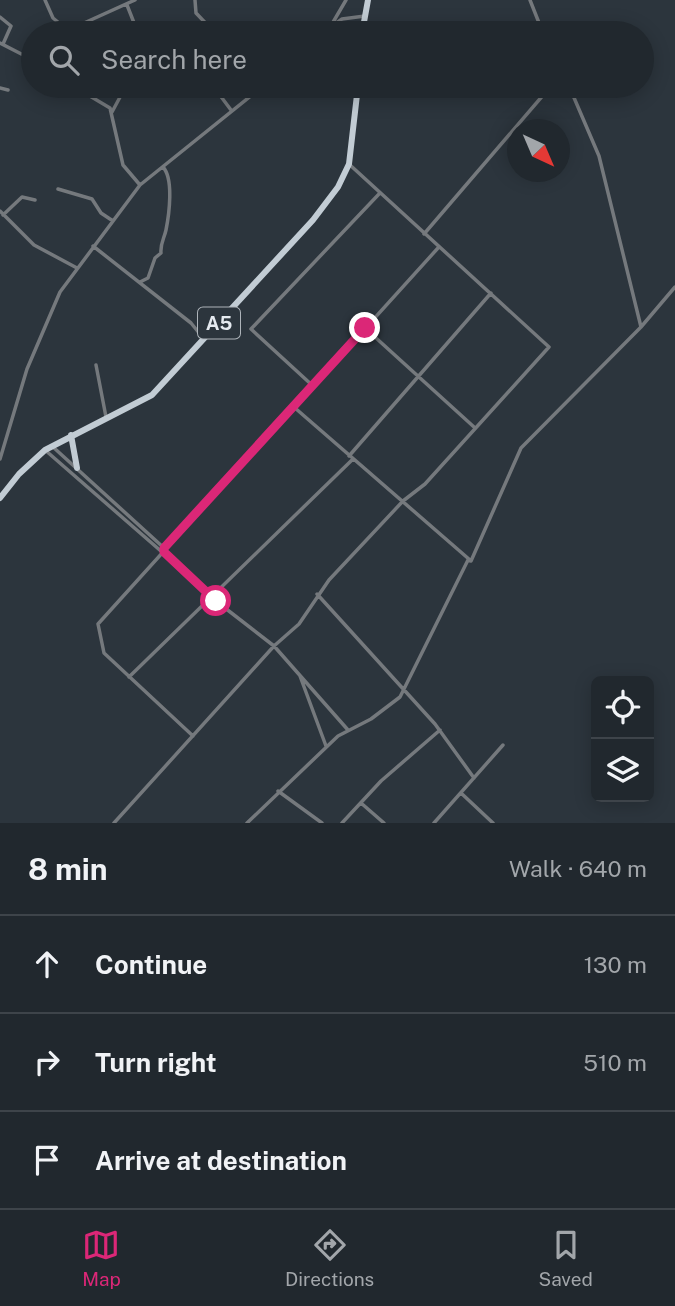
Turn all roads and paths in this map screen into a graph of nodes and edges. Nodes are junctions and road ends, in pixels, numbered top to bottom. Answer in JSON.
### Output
{"nodes":[{"id":1,"x":45,"y":0,"type":"edge"},
{"id":2,"x":135,"y":0,"type":"edge"},
{"id":3,"x":195,"y":0,"type":"edge"},
{"id":4,"x":346,"y":0,"type":"edge"},
{"id":5,"x":368,"y":0,"type":"edge"},
{"id":6,"x":530,"y":0,"type":"edge"},
{"id":7,"x":127,"y":5,"type":"junction"},
{"id":8,"x":365,"y":16,"type":"junction"},
{"id":9,"x":0,"y":17,"type":"edge"},
{"id":10,"x":55,"y":21,"type":"edge"},
{"id":11,"x":90,"y":21,"type":"edge"},
{"id":12,"x":133,"y":21,"type":"edge"},
{"id":13,"x":204,"y":21,"type":"edge"},
{"id":14,"x":333,"y":21,"type":"edge"},
{"id":15,"x":338,"y":21,"type":"edge"},
{"id":16,"x":364,"y":21,"type":"edge"},
{"id":17,"x":538,"y":21,"type":"edge"},
{"id":18,"x":1,"y":43,"type":"edge"},
{"id":19,"x":21,"y":54,"type":"edge"},
{"id":20,"x":0,"y":88,"type":"edge"},
{"id":21,"x":8,"y":90,"type":"dead end"},
{"id":22,"x":96,"y":98,"type":"edge"},
{"id":23,"x":120,"y":98,"type":"edge"},
{"id":24,"x":222,"y":98,"type":"edge"},
{"id":25,"x":247,"y":98,"type":"edge"},
{"id":26,"x":357,"y":98,"type":"edge"},
{"id":27,"x":541,"y":98,"type":"edge"},
{"id":28,"x":574,"y":98,"type":"edge"},
{"id":29,"x":231,"y":110,"type":"junction"},
{"id":30,"x":112,"y":112,"type":"junction"},
{"id":31,"x":349,"y":164,"type":"junction"},
{"id":32,"x":163,"y":167,"type":"junction"},
{"id":33,"x":140,"y":185,"type":"junction"},
{"id":34,"x":58,"y":188,"type":"dead end"},
{"id":35,"x":379,"y":194,"type":"junction"},
{"id":36,"x":35,"y":200,"type":"dead end"},
{"id":37,"x":3,"y":215,"type":"edge"},
{"id":38,"x":113,"y":221,"type":"junction"},
{"id":39,"x":0,"y":222,"type":"edge"},
{"id":40,"x":424,"y":234,"type":"junction"},
{"id":41,"x":93,"y":246,"type":"junction"},
{"id":42,"x":438,"y":248,"type":"junction"},
{"id":43,"x":77,"y":268,"type":"junction"},
{"id":44,"x":138,"y":282,"type":"junction"},
{"id":45,"x":675,"y":287,"type":"edge"},
{"id":46,"x":491,"y":293,"type":"junction"},
{"id":47,"x":641,"y":327,"type":"junction"},
{"id":48,"x":365,"y":328,"type":"junction"},
{"id":49,"x":204,"y":339,"type":"junction"},
{"id":50,"x":96,"y":365,"type":"dead end"},
{"id":51,"x":419,"y":376,"type":"junction"},
{"id":52,"x":313,"y":386,"type":"junction"},
{"id":53,"x":295,"y":408,"type":"junction"},
{"id":54,"x":107,"y":419,"type":"junction"},
{"id":55,"x":474,"y":427,"type":"junction"},
{"id":56,"x":71,"y":435,"type":"junction"},
{"id":57,"x":48,"y":448,"type":"junction"},
{"id":58,"x":351,"y":458,"type":"junction"},
{"id":59,"x":0,"y":459,"type":"edge"},
{"id":60,"x":74,"y":471,"type":"junction"},
{"id":61,"x":0,"y":498,"type":"edge"},
{"id":62,"x":403,"y":501,"type":"junction"},
{"id":63,"x":163,"y":550,"type":"junction"},
{"id":64,"x":471,"y":561,"type":"junction"},
{"id":65,"x":317,"y":594,"type":"junction"},
{"id":66,"x":211,"y":596,"type":"junction"},
{"id":67,"x":274,"y":646,"type":"junction"},
{"id":68,"x":298,"y":672,"type":"junction"},
{"id":69,"x":129,"y":677,"type":"junction"},
{"id":70,"x":405,"y":690,"type":"junction"},
{"id":71,"x":348,"y":730,"type":"junction"},
{"id":72,"x":440,"y":730,"type":"junction"},
{"id":73,"x":193,"y":736,"type":"junction"},
{"id":74,"x":503,"y":745,"type":"dead end"},
{"id":75,"x":326,"y":746,"type":"junction"},
{"id":76,"x":474,"y":778,"type":"junction"},
{"id":77,"x":278,"y":791,"type":"junction"},
{"id":78,"x":461,"y":793,"type":"junction"},
{"id":79,"x":361,"y":803,"type":"junction"},
{"id":80,"x":114,"y":823,"type":"edge"},
{"id":81,"x":247,"y":823,"type":"edge"},
{"id":82,"x":322,"y":823,"type":"edge"},
{"id":83,"x":342,"y":823,"type":"edge"},
{"id":84,"x":384,"y":823,"type":"edge"},
{"id":85,"x":433,"y":823,"type":"edge"},
{"id":86,"x":493,"y":823,"type":"edge"}],
"edges":[{"from":1,"to":10,"type":"street"},
{"from":2,"to":7,"type":"street"},
{"from":3,"to":13,"type":"street"},
{"from":4,"to":14,"type":"street"},
{"from":5,"to":8,"type":"highway"},
{"from":6,"to":17,"type":"street"},
{"from":7,"to":11,"type":"street"},
{"from":7,"to":12,"type":"street"},
{"from":8,"to":15,"type":"street"},
{"from":8,"to":16,"type":"highway"},
{"from":9,"to":18,"type":"street"},
{"from":18,"to":19,"type":"street"},
{"from":20,"to":21,"type":"street"},
{"from":22,"to":30,"type":"street"},
{"from":23,"to":30,"type":"street"},
{"from":24,"to":29,"type":"street"},
{"from":25,"to":29,"type":"street"},
{"from":26,"to":31,"type":"highway","number":"A5"},
{"from":27,"to":40,"type":"street"},
{"from":28,"to":47,"type":"street"},
{"from":29,"to":32,"type":"street"},
{"from":30,"to":33,"type":"street"},
{"from":31,"to":35,"type":"street"},
{"from":31,"to":49,"type":"highway","number":"A5"},
{"from":32,"to":33,"type":"street"},
{"from":32,"to":44,"type":"street"},
{"from":33,"to":38,"type":"street"},
{"from":34,"to":38,"type":"street"},
{"from":35,"to":40,"type":"street"},
{"from":35,"to":52,"type":"street"},
{"from":36,"to":37,"type":"street"},
{"from":37,"to":39,"type":"street"},
{"from":37,"to":43,"type":"street"},
{"from":38,"to":41,"type":"street"},
{"from":40,"to":42,"type":"street"},
{"from":41,"to":43,"type":"street"},
{"from":41,"to":44,"type":"street"},
{"from":42,"to":46,"type":"street"},
{"from":42,"to":48,"type":"street"},
{"from":43,"to":59,"type":"street"},
{"from":44,"to":49,"type":"street"},
{"from":45,"to":47,"type":"street"},
{"from":46,"to":51,"type":"street"},
{"from":46,"to":55,"type":"street"},
{"from":47,"to":64,"type":"street"},
{"from":48,"to":51,"type":"street"},
{"from":48,"to":52,"type":"street"},
{"from":49,"to":54,"type":"highway","number":"A5"},
{"from":50,"to":54,"type":"street"},
{"from":51,"to":55,"type":"street"},
{"from":51,"to":58,"type":"street"},
{"from":52,"to":53,"type":"street"},
{"from":53,"to":58,"type":"street"},
{"from":53,"to":63,"type":"street"},
{"from":54,"to":56,"type":"highway","number":"A5"},
{"from":55,"to":62,"type":"street"},
{"from":56,"to":57,"type":"highway","number":"A5"},
{"from":56,"to":60,"type":"highway"},
{"from":57,"to":60,"type":"street"},
{"from":57,"to":60,"type":"street"},
{"from":57,"to":61,"type":"highway","number":"A5"},
{"from":58,"to":62,"type":"street"},
{"from":58,"to":66,"type":"street"},
{"from":60,"to":63,"type":"street"},
{"from":62,"to":64,"type":"street"},
{"from":62,"to":65,"type":"street"},
{"from":63,"to":66,"type":"street"},
{"from":63,"to":69,"type":"street"},
{"from":64,"to":70,"type":"street"},
{"from":65,"to":67,"type":"street"},
{"from":65,"to":70,"type":"street"},
{"from":66,"to":67,"type":"street"},
{"from":66,"to":69,"type":"street"},
{"from":67,"to":68,"type":"street"},
{"from":67,"to":73,"type":"street"},
{"from":68,"to":71,"type":"street"},
{"from":68,"to":75,"type":"street"},
{"from":69,"to":73,"type":"street"},
{"from":70,"to":71,"type":"street"},
{"from":70,"to":72,"type":"street"},
{"from":71,"to":75,"type":"street"},
{"from":72,"to":76,"type":"street"},
{"from":72,"to":79,"type":"street"},
{"from":73,"to":80,"type":"street"},
{"from":74,"to":76,"type":"street"},
{"from":75,"to":77,"type":"street"},
{"from":76,"to":78,"type":"street"},
{"from":77,"to":81,"type":"street"},
{"from":77,"to":82,"type":"street"},
{"from":78,"to":85,"type":"street"},
{"from":78,"to":86,"type":"street"},
{"from":79,"to":83,"type":"street"},
{"from":79,"to":84,"type":"street"}]}
